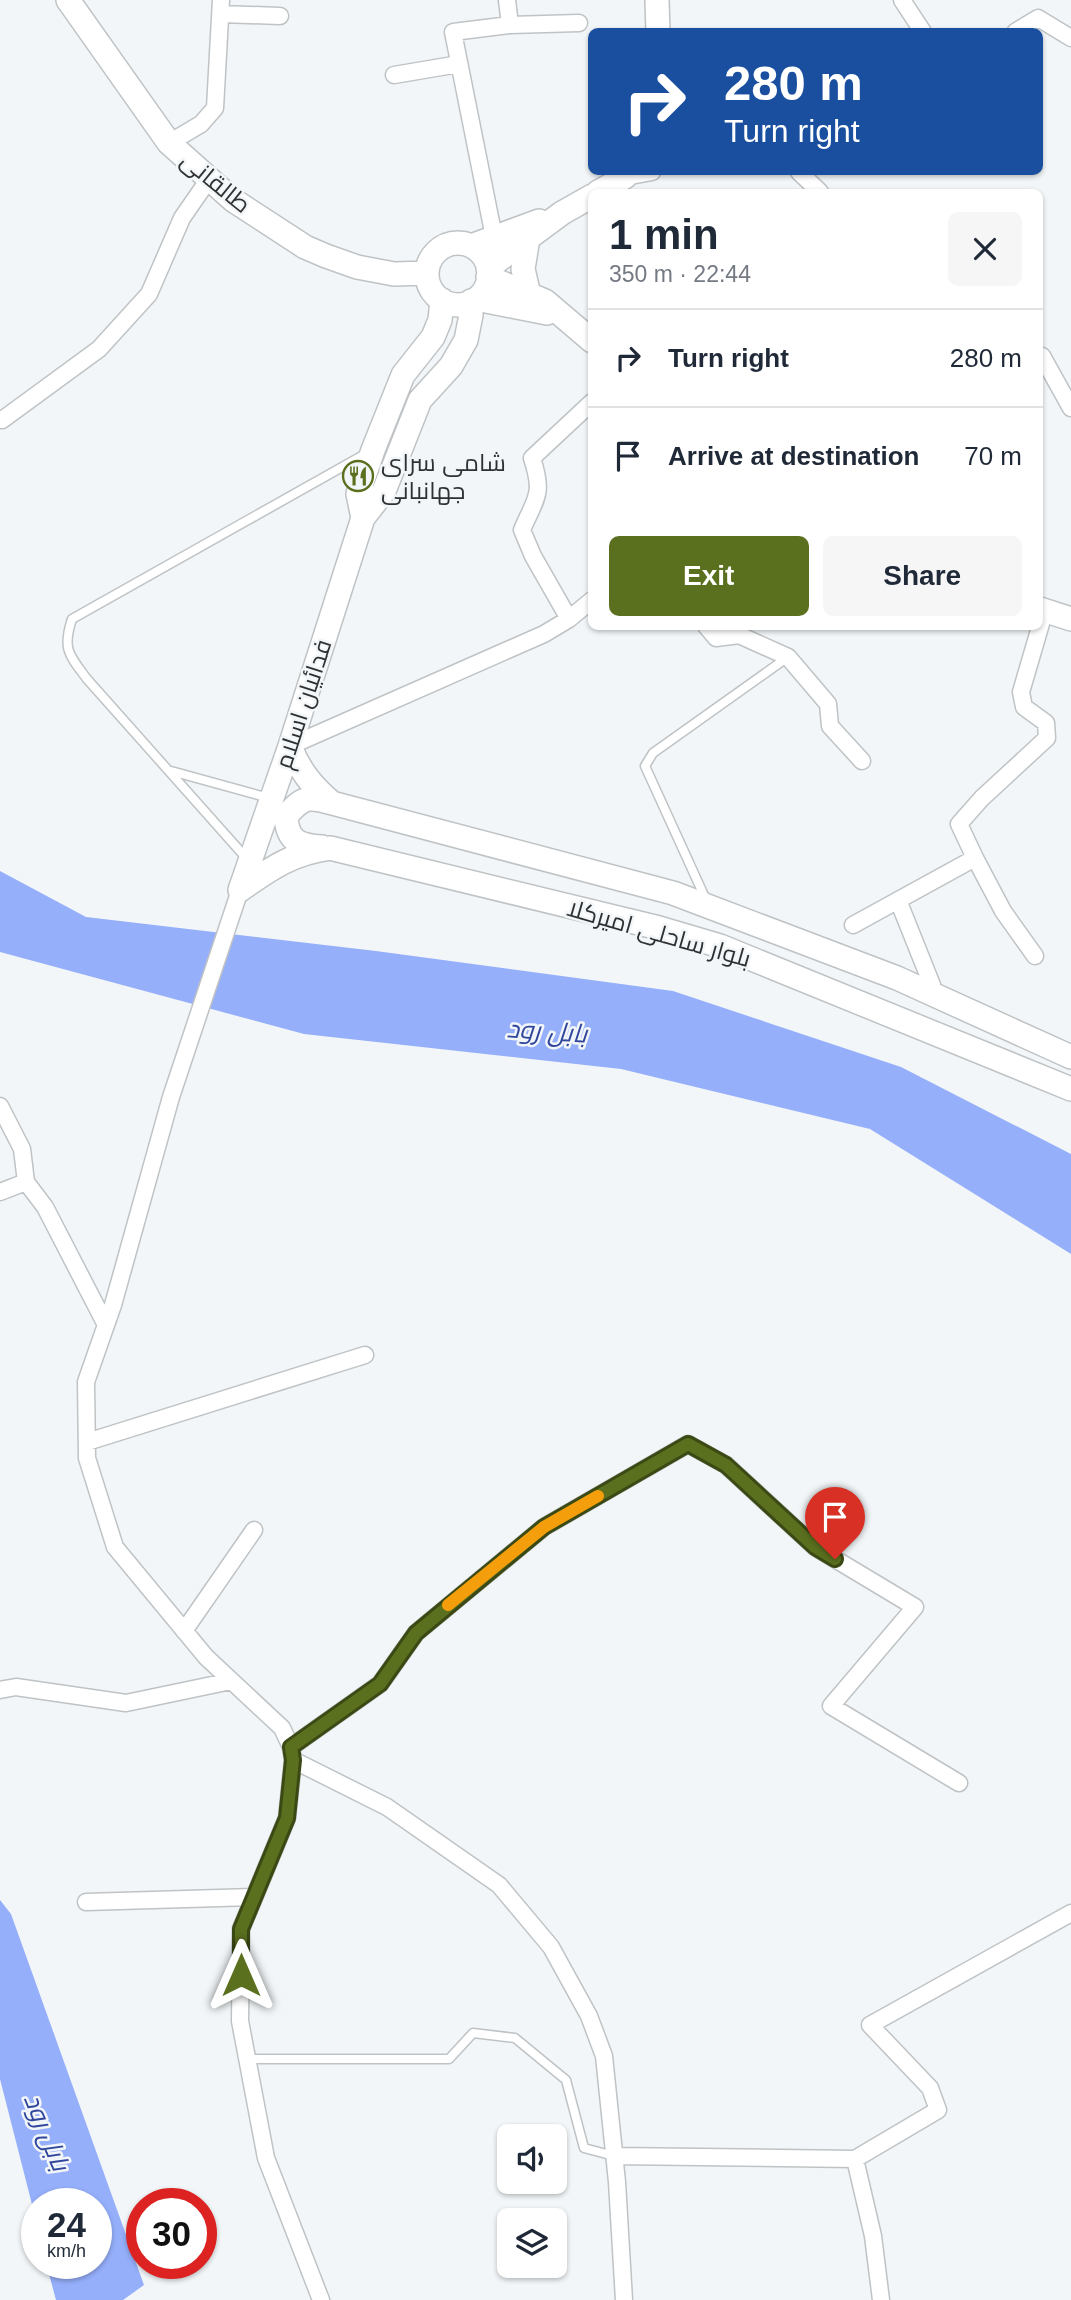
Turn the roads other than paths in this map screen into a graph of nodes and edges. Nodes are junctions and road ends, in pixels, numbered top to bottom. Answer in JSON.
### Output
{"nodes":[{"id":1,"x":68,"y":0,"type":"edge"},
{"id":2,"x":507,"y":0,"type":"edge"},
{"id":3,"x":657,"y":0,"type":"edge"},
{"id":4,"x":902,"y":0,"type":"edge"},
{"id":5,"x":221,"y":7,"type":"edge"},
{"id":6,"x":280,"y":16,"type":"dead end"},
{"id":7,"x":579,"y":23,"type":"dead end"},
{"id":8,"x":510,"y":25,"type":"junction"},
{"id":9,"x":658,"y":28,"type":"edge"},
{"id":10,"x":920,"y":28,"type":"edge"},
{"id":11,"x":1022,"y":28,"type":"edge"},
{"id":12,"x":1071,"y":38,"type":"edge"},
{"id":13,"x":459,"y":64,"type":"junction"},
{"id":14,"x":394,"y":75,"type":"dead end"},
{"id":15,"x":169,"y":143,"type":"junction"},
{"id":16,"x":624,"y":175,"type":"edge"},
{"id":17,"x":802,"y":175,"type":"edge"},
{"id":18,"x":209,"y":179,"type":"junction"},
{"id":19,"x":603,"y":189,"type":"edge"},
{"id":20,"x":817,"y":189,"type":"edge"},
{"id":21,"x":588,"y":198,"type":"edge"},
{"id":22,"x":562,"y":213,"type":"junction"},
{"id":23,"x":494,"y":237,"type":"junction"},
{"id":24,"x":528,"y":238,"type":"junction"},
{"id":25,"x":471,"y":246,"type":"junction"},
{"id":26,"x":488,"y":273,"type":"junction"},
{"id":27,"x":426,"y":274,"type":"junction"},
{"id":28,"x":529,"y":295,"type":"junction"},
{"id":29,"x":442,"y":300,"type":"junction"},
{"id":30,"x":474,"y":300,"type":"junction"},
{"id":31,"x":564,"y":317,"type":"junction"},
{"id":32,"x":588,"y":338,"type":"edge"},
{"id":33,"x":1043,"y":358,"type":"edge"},
{"id":34,"x":588,"y":406,"type":"edge"},
{"id":35,"x":1071,"y":408,"type":"edge"},
{"id":36,"x":2,"y":420,"type":"dead end"},
{"id":37,"x":373,"y":450,"type":"junction"},
{"id":38,"x":363,"y":518,"type":"junction"},
{"id":39,"x":588,"y":603,"type":"edge"},
{"id":40,"x":1043,"y":609,"type":"edge"},
{"id":41,"x":569,"y":619,"type":"junction"},
{"id":42,"x":1071,"y":619,"type":"edge"},
{"id":43,"x":709,"y":630,"type":"edge"},
{"id":44,"x":1037,"y":630,"type":"edge"},
{"id":45,"x":744,"y":631,"type":"edge"},
{"id":46,"x":788,"y":657,"type":"junction"},
{"id":47,"x":290,"y":746,"type":"junction"},
{"id":48,"x":862,"y":761,"type":"dead end"},
{"id":49,"x":171,"y":771,"type":"junction"},
{"id":50,"x":271,"y":799,"type":"junction"},
{"id":51,"x":332,"y":803,"type":"junction"},
{"id":52,"x":330,"y":848,"type":"junction"},
{"id":53,"x":975,"y":858,"type":"junction"},
{"id":54,"x":250,"y":862,"type":"junction"},
{"id":55,"x":240,"y":890,"type":"junction"},
{"id":56,"x":898,"y":900,"type":"junction"},
{"id":57,"x":710,"y":908,"type":"junction"},
{"id":58,"x":853,"y":925,"type":"dead end"},
{"id":59,"x":1035,"y":956,"type":"dead end"},
{"id":60,"x":932,"y":985,"type":"dead end"},
{"id":61,"x":1071,"y":1057,"type":"edge"},
{"id":62,"x":1071,"y":1088,"type":"edge"},
{"id":63,"x":0,"y":1105,"type":"edge"},
{"id":64,"x":26,"y":1182,"type":"junction"},
{"id":65,"x":0,"y":1192,"type":"edge"},
{"id":66,"x":106,"y":1325,"type":"junction"},
{"id":67,"x":365,"y":1355,"type":"dead end"},
{"id":68,"x":87,"y":1442,"type":"junction"},
{"id":69,"x":254,"y":1530,"type":"dead end"},
{"id":70,"x":184,"y":1631,"type":"junction"},
{"id":71,"x":231,"y":1681,"type":"junction"},
{"id":72,"x":0,"y":1690,"type":"edge"},
{"id":73,"x":292,"y":1753,"type":"junction"},
{"id":74,"x":959,"y":1783,"type":"dead end"},
{"id":75,"x":253,"y":1897,"type":"junction"},
{"id":76,"x":86,"y":1902,"type":"dead end"},
{"id":77,"x":1071,"y":1913,"type":"edge"},
{"id":78,"x":248,"y":2059,"type":"junction"},
{"id":79,"x":614,"y":2156,"type":"junction"},
{"id":80,"x":855,"y":2159,"type":"junction"},
{"id":81,"x":321,"y":2300,"type":"edge"},
{"id":82,"x":624,"y":2300,"type":"edge"},
{"id":83,"x":881,"y":2300,"type":"edge"}],
"edges":[{"from":1,"to":15,"type":"main road","name":"طالقانی"},
{"from":2,"to":8,"type":"street"},
{"from":3,"to":9,"type":"main road"},
{"from":4,"to":10,"type":"street"},
{"from":5,"to":6,"type":"street"},
{"from":5,"to":15,"type":"street"},
{"from":7,"to":8,"type":"street"},
{"from":8,"to":13,"type":"street"},
{"from":11,"to":12,"type":"street"},
{"from":13,"to":14,"type":"street"},
{"from":13,"to":23,"type":"street"},
{"from":15,"to":18,"type":"main road","name":"طالقانی"},
{"from":16,"to":19,"type":"main road"},
{"from":17,"to":20,"type":"street"},
{"from":18,"to":27,"type":"main road","name":"طالقانی"},
{"from":18,"to":36,"type":"street"},
{"from":21,"to":22,"type":"main road"},
{"from":22,"to":23,"type":"main road"},
{"from":22,"to":24,"type":"main road"},
{"from":23,"to":25,"type":"main road"},
{"from":24,"to":26,"type":"main road"},
{"from":24,"to":28,"type":"main road"},
{"from":25,"to":26,"type":"main road"},
{"from":25,"to":27,"type":"main road"},
{"from":26,"to":28,"type":"main road"},
{"from":26,"to":30,"type":"main road"},
{"from":27,"to":29,"type":"main road"},
{"from":28,"to":31,"type":"main road"},
{"from":29,"to":30,"type":"main road"},
{"from":29,"to":37,"type":"main road","name":"فدائیان اسلام"},
{"from":30,"to":31,"type":"main road"},
{"from":30,"to":38,"type":"main road","name":"فدائیان اسلام"},
{"from":31,"to":32,"type":"main road"},
{"from":33,"to":35,"type":"street"},
{"from":34,"to":41,"type":"street"},
{"from":37,"to":38,"type":"main road","name":"فدائیان اسلام"},
{"from":37,"to":49,"type":"lane"},
{"from":38,"to":47,"type":"main road","name":"فدائیان اسلام"},
{"from":39,"to":41,"type":"street"},
{"from":40,"to":42,"type":"main road"},
{"from":41,"to":47,"type":"street"},
{"from":43,"to":45,"type":"street"},
{"from":44,"to":53,"type":"street"},
{"from":45,"to":46,"type":"street"},
{"from":46,"to":48,"type":"street"},
{"from":46,"to":57,"type":"lane"},
{"from":47,"to":50,"type":"main road","name":"فدائیان اسلام"},
{"from":47,"to":51,"type":"main road","name":"بلوار ساحلی امیرکلا"},
{"from":49,"to":50,"type":"lane"},
{"from":49,"to":54,"type":"lane"},
{"from":50,"to":54,"type":"main road","name":"فدائیان اسلام"},
{"from":51,"to":52,"type":"main road"},
{"from":51,"to":57,"type":"main road","name":"بلوار ساحلی امیرکلا"},
{"from":52,"to":55,"type":"main road","name":"بلوار ساحلی امیرکلا"},
{"from":52,"to":62,"type":"main road","name":"بلوار ساحلی امیرکلا"},
{"from":53,"to":56,"type":"street"},
{"from":53,"to":59,"type":"street"},
{"from":54,"to":55,"type":"main road","name":"فدائیان اسلام"},
{"from":55,"to":66,"type":"street"},
{"from":56,"to":58,"type":"street"},
{"from":56,"to":60,"type":"street"},
{"from":57,"to":61,"type":"main road","name":"بلوار ساحلی امیرکلا"},
{"from":63,"to":64,"type":"street"},
{"from":64,"to":65,"type":"street"},
{"from":64,"to":66,"type":"street"},
{"from":66,"to":68,"type":"street"},
{"from":67,"to":68,"type":"street"},
{"from":68,"to":70,"type":"street"},
{"from":69,"to":70,"type":"street"},
{"from":70,"to":71,"type":"street"},
{"from":71,"to":72,"type":"street"},
{"from":71,"to":73,"type":"street"},
{"from":73,"to":74,"type":"street"},
{"from":73,"to":75,"type":"street"},
{"from":73,"to":79,"type":"street"},
{"from":75,"to":76,"type":"street"},
{"from":75,"to":78,"type":"street"},
{"from":77,"to":80,"type":"street"},
{"from":78,"to":79,"type":"lane"},
{"from":78,"to":81,"type":"street"},
{"from":79,"to":80,"type":"street"},
{"from":79,"to":82,"type":"street"},
{"from":80,"to":83,"type":"street"}]}
